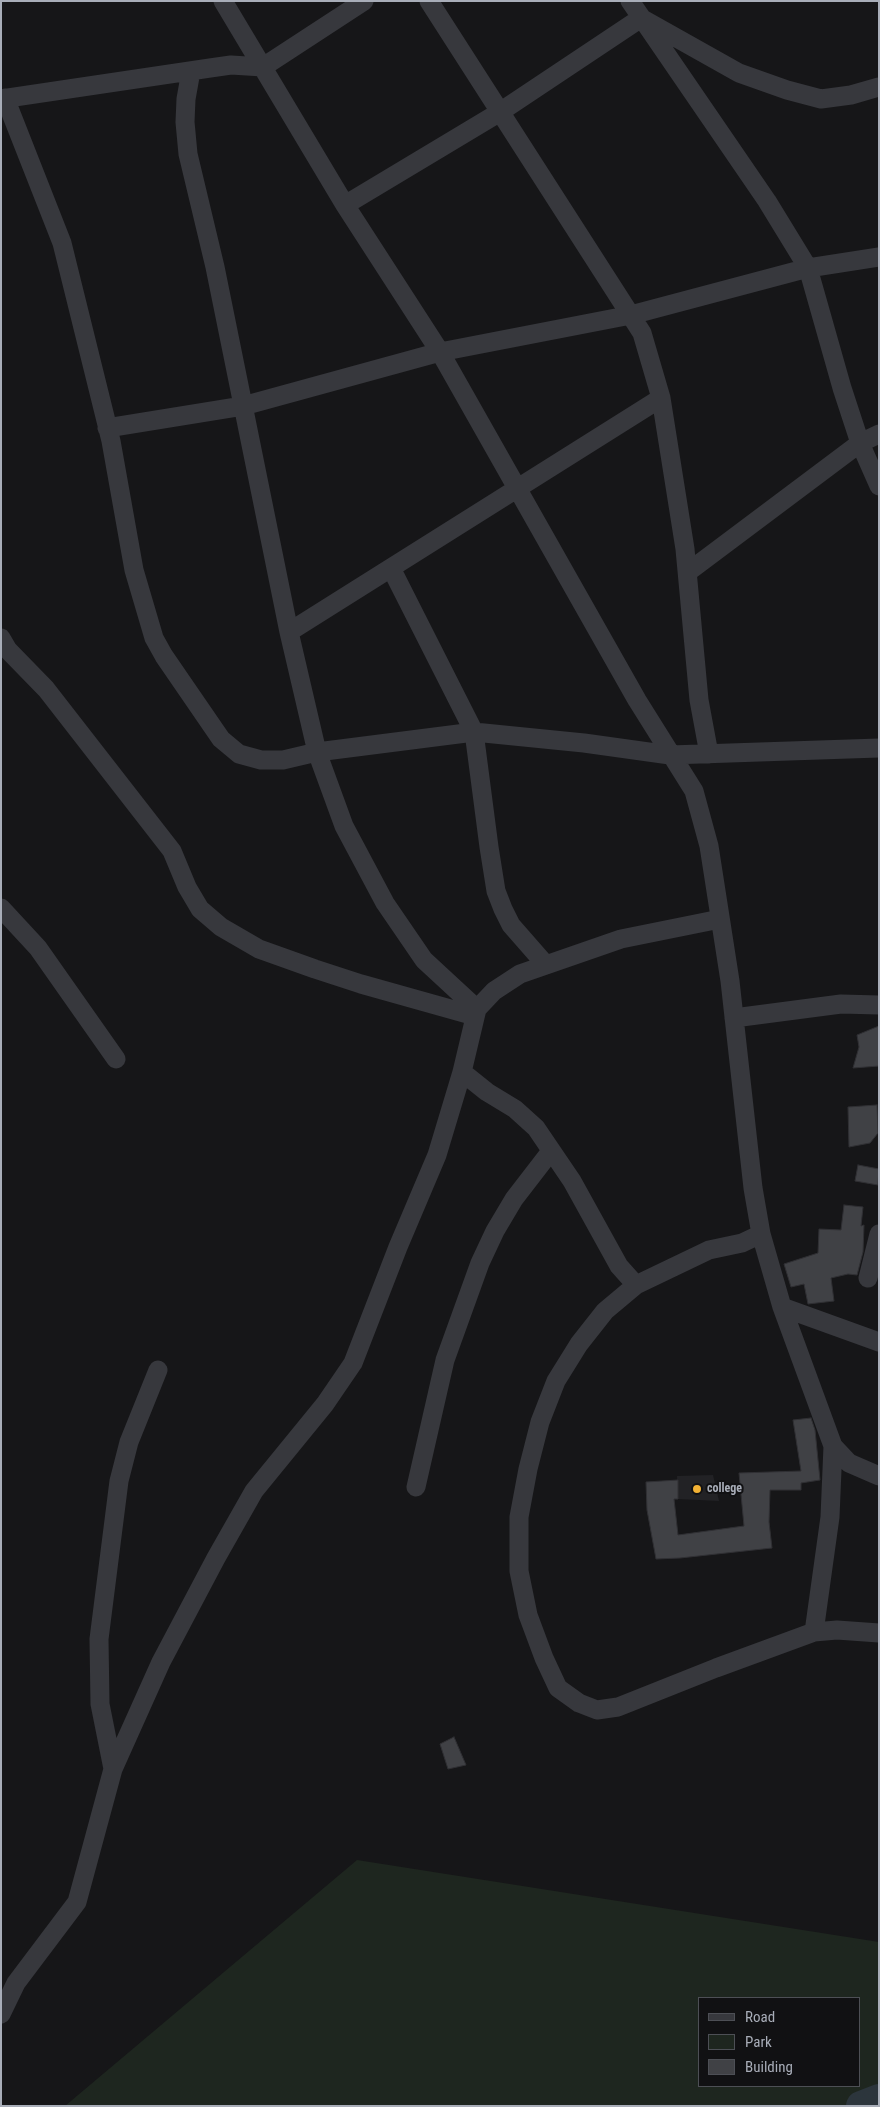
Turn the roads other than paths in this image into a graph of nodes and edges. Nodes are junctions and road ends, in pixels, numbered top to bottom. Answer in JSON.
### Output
{"nodes":[{"id":1,"x":223,"y":1,"type":"edge"},
{"id":2,"x":364,"y":1,"type":"edge"},
{"id":3,"x":429,"y":1,"type":"edge"},
{"id":4,"x":630,"y":1,"type":"edge"},
{"id":5,"x":641,"y":18,"type":"junction"},
{"id":6,"x":263,"y":67,"type":"junction"},
{"id":7,"x":191,"y":71,"type":"junction"},
{"id":8,"x":879,"y":87,"type":"edge"},
{"id":9,"x":3,"y":99,"type":"edge"},
{"id":10,"x":500,"y":112,"type":"junction"},
{"id":11,"x":345,"y":205,"type":"junction"},
{"id":12,"x":879,"y":257,"type":"edge"},
{"id":13,"x":808,"y":268,"type":"junction"},
{"id":14,"x":631,"y":315,"type":"junction"},
{"id":15,"x":440,"y":352,"type":"junction"},
{"id":16,"x":661,"y":398,"type":"junction"},
{"id":17,"x":243,"y":406,"type":"junction"},
{"id":18,"x":108,"y":428,"type":"junction"},
{"id":19,"x":879,"y":434,"type":"edge"},
{"id":20,"x":860,"y":442,"type":"junction"},
{"id":21,"x":879,"y":486,"type":"edge"},
{"id":22,"x":516,"y":487,"type":"junction"},
{"id":23,"x":391,"y":568,"type":"junction"},
{"id":24,"x":688,"y":572,"type":"junction"},
{"id":25,"x":289,"y":632,"type":"junction"},
{"id":26,"x":1,"y":638,"type":"edge"},
{"id":27,"x":474,"y":732,"type":"junction"},
{"id":28,"x":879,"y":748,"type":"edge"},
{"id":29,"x":317,"y":752,"type":"junction"},
{"id":30,"x":709,"y":754,"type":"junction"},
{"id":31,"x":670,"y":755,"type":"junction"},
{"id":32,"x":1,"y":908,"type":"edge"},
{"id":33,"x":720,"y":919,"type":"junction"},
{"id":34,"x":546,"y":965,"type":"junction"},
{"id":35,"x":879,"y":1005,"type":"edge"},
{"id":36,"x":476,"y":1013,"type":"junction"},
{"id":37,"x":734,"y":1018,"type":"junction"},
{"id":38,"x":116,"y":1059,"type":"dead end"},
{"id":39,"x":462,"y":1072,"type":"junction"},
{"id":40,"x":551,"y":1151,"type":"junction"},
{"id":41,"x":761,"y":1234,"type":"junction"},
{"id":42,"x":879,"y":1234,"type":"edge"},
{"id":43,"x":868,"y":1278,"type":"dead end"},
{"id":44,"x":636,"y":1285,"type":"junction"},
{"id":45,"x":782,"y":1307,"type":"junction"},
{"id":46,"x":879,"y":1342,"type":"edge"},
{"id":47,"x":158,"y":1370,"type":"dead end"},
{"id":48,"x":833,"y":1446,"type":"junction"},
{"id":49,"x":879,"y":1476,"type":"edge"},
{"id":50,"x":416,"y":1487,"type":"dead end"},
{"id":51,"x":814,"y":1632,"type":"junction"},
{"id":52,"x":879,"y":1633,"type":"edge"},
{"id":53,"x":112,"y":1769,"type":"junction"},
{"id":54,"x":1,"y":2014,"type":"edge"}],
"edges":[{"from":1,"to":6,"type":"street"},
{"from":2,"to":6,"type":"street"},
{"from":3,"to":10,"type":"street"},
{"from":4,"to":5,"type":"street"},
{"from":5,"to":8,"type":"street"},
{"from":5,"to":10,"type":"street"},
{"from":5,"to":13,"type":"street"},
{"from":6,"to":7,"type":"street"},
{"from":6,"to":11,"type":"street"},
{"from":7,"to":9,"type":"street"},
{"from":7,"to":17,"type":"street"},
{"from":9,"to":18,"type":"street"},
{"from":10,"to":11,"type":"street"},
{"from":10,"to":14,"type":"street"},
{"from":11,"to":15,"type":"street"},
{"from":12,"to":13,"type":"street"},
{"from":13,"to":14,"type":"street"},
{"from":13,"to":20,"type":"street"},
{"from":14,"to":15,"type":"street"},
{"from":14,"to":16,"type":"street"},
{"from":15,"to":17,"type":"street"},
{"from":15,"to":22,"type":"street"},
{"from":16,"to":22,"type":"street"},
{"from":16,"to":24,"type":"street"},
{"from":17,"to":18,"type":"street"},
{"from":17,"to":25,"type":"street"},
{"from":18,"to":29,"type":"street"},
{"from":19,"to":20,"type":"street"},
{"from":20,"to":21,"type":"street"},
{"from":20,"to":24,"type":"street"},
{"from":22,"to":23,"type":"street"},
{"from":22,"to":31,"type":"street"},
{"from":23,"to":25,"type":"street"},
{"from":23,"to":27,"type":"street"},
{"from":24,"to":30,"type":"street"},
{"from":25,"to":29,"type":"street"},
{"from":26,"to":36,"type":"street"},
{"from":27,"to":29,"type":"street"},
{"from":27,"to":31,"type":"street"},
{"from":27,"to":34,"type":"street"},
{"from":28,"to":30,"type":"street"},
{"from":29,"to":36,"type":"street"},
{"from":30,"to":31,"type":"street"},
{"from":31,"to":33,"type":"street"},
{"from":32,"to":38,"type":"street"},
{"from":33,"to":34,"type":"street"},
{"from":33,"to":37,"type":"street"},
{"from":34,"to":36,"type":"street"},
{"from":35,"to":37,"type":"street"},
{"from":36,"to":39,"type":"street"},
{"from":37,"to":41,"type":"street"},
{"from":39,"to":40,"type":"street"},
{"from":39,"to":53,"type":"street"},
{"from":40,"to":44,"type":"street"},
{"from":40,"to":50,"type":"street"},
{"from":41,"to":44,"type":"street"},
{"from":41,"to":45,"type":"street"},
{"from":42,"to":43,"type":"street"},
{"from":44,"to":51,"type":"street"},
{"from":45,"to":46,"type":"street"},
{"from":45,"to":48,"type":"street"},
{"from":47,"to":53,"type":"street"},
{"from":48,"to":49,"type":"street"},
{"from":48,"to":51,"type":"street"},
{"from":51,"to":52,"type":"street"},
{"from":53,"to":54,"type":"street"}]}
